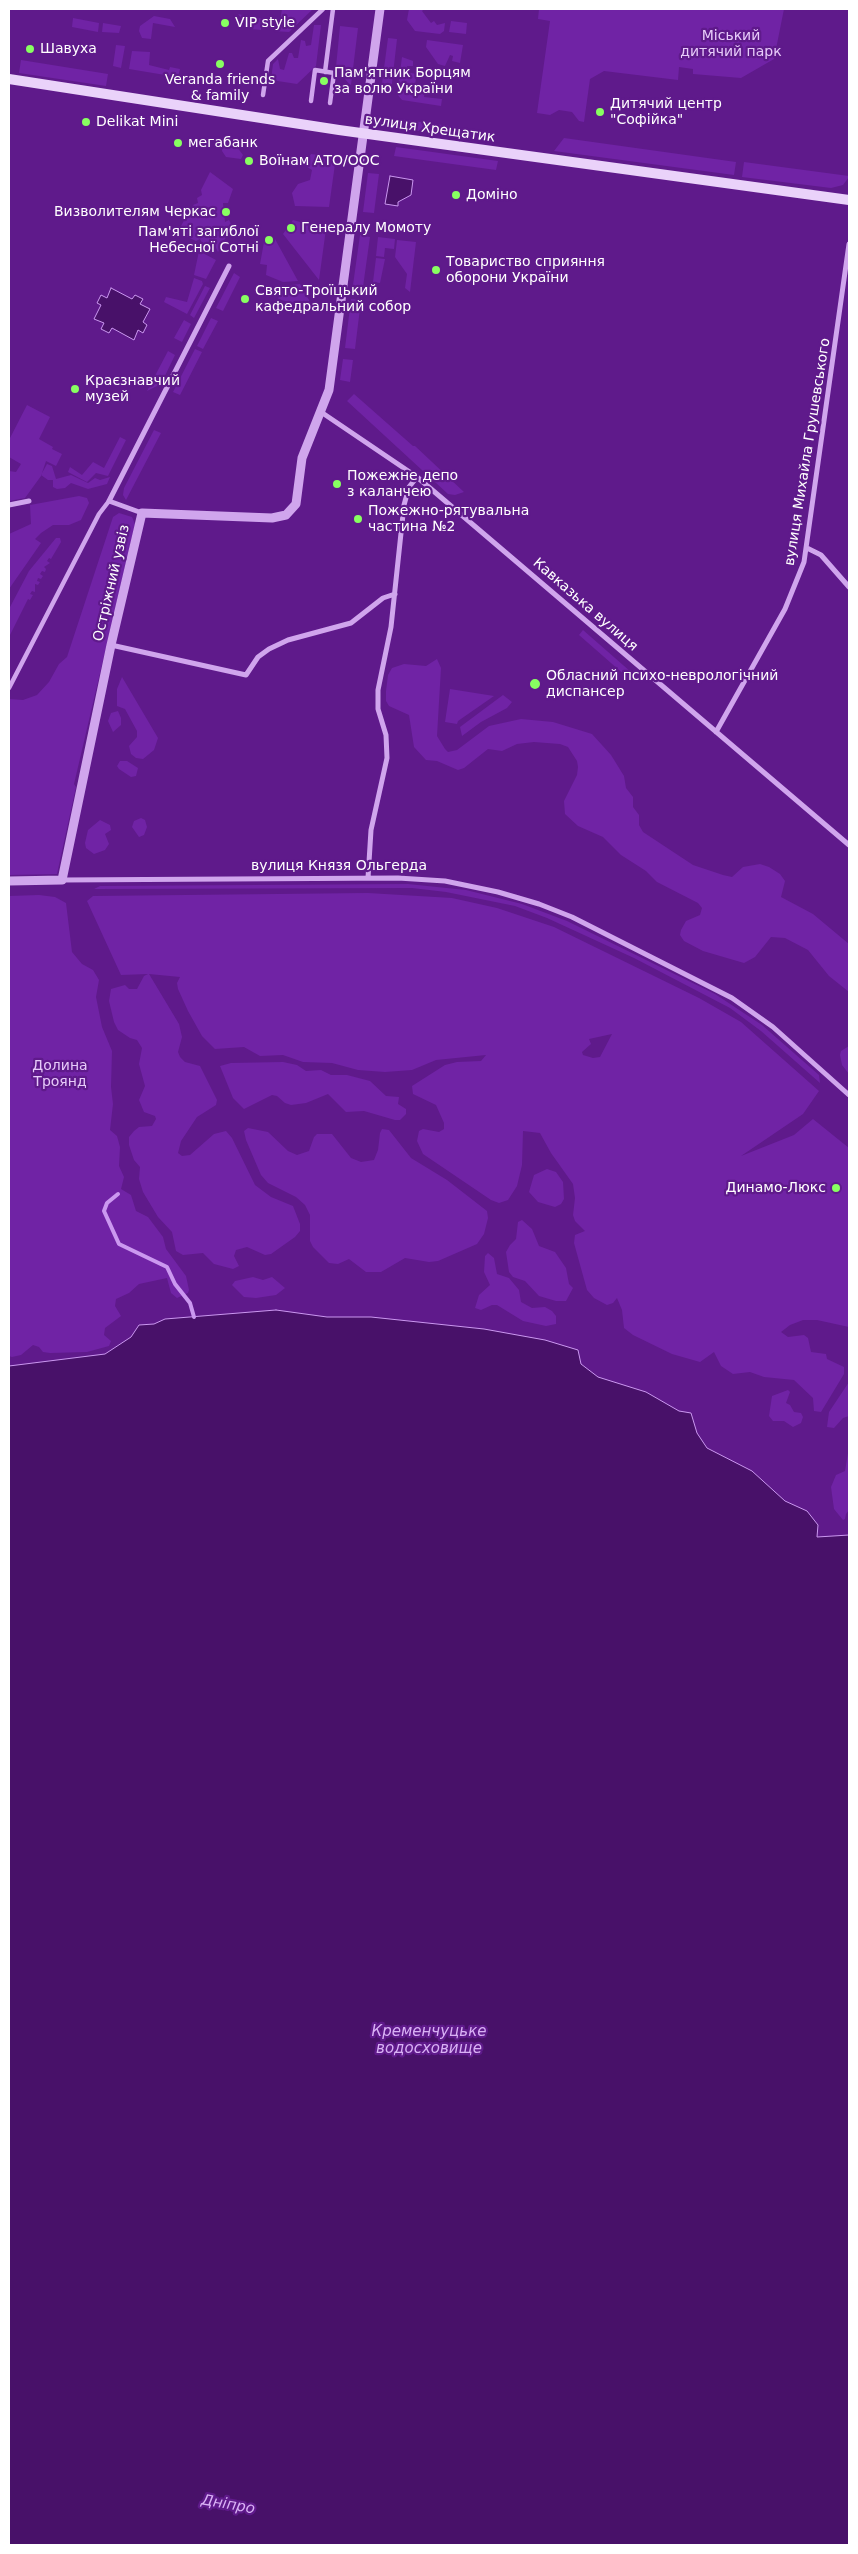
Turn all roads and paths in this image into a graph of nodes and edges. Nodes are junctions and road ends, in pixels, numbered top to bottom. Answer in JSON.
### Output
{"nodes":[{"id":1,"x":323,"y":9,"type":"edge"},
{"id":2,"x":333,"y":9,"type":"edge"},
{"id":3,"x":380,"y":9,"type":"edge"},
{"id":4,"x":325,"y":72,"type":"junction"},
{"id":5,"x":9,"y":79,"type":"edge"},
{"id":6,"x":263,"y":95,"type":"dead end"},
{"id":7,"x":311,"y":100,"type":"dead end"},
{"id":8,"x":330,"y":103,"type":"dead end"},
{"id":9,"x":364,"y":133,"type":"junction"},
{"id":10,"x":849,"y":200,"type":"edge"},
{"id":11,"x":849,"y":244,"type":"edge"},
{"id":12,"x":229,"y":266,"type":"dead end"},
{"id":13,"x":321,"y":412,"type":"junction"},
{"id":14,"x":416,"y":477,"type":"junction"},
{"id":15,"x":29,"y":501,"type":"dead end"},
{"id":16,"x":109,"y":501,"type":"junction"},
{"id":17,"x":9,"y":505,"type":"edge"},
{"id":18,"x":142,"y":513,"type":"junction"},
{"id":19,"x":807,"y":548,"type":"junction"},
{"id":20,"x":849,"y":587,"type":"edge"},
{"id":21,"x":394,"y":594,"type":"junction"},
{"id":22,"x":111,"y":645,"type":"junction"},
{"id":23,"x":9,"y":688,"type":"edge"},
{"id":24,"x":716,"y":732,"type":"junction"},
{"id":25,"x":849,"y":845,"type":"edge"},
{"id":26,"x":368,"y":878,"type":"junction"},
{"id":27,"x":62,"y":880,"type":"junction"},
{"id":28,"x":9,"y":881,"type":"edge"},
{"id":29,"x":849,"y":1095,"type":"edge"}],
"edges":[{"from":1,"to":6,"type":"street"},
{"from":2,"to":4,"type":"street"},
{"from":3,"to":9,"type":"street","name":"Остріжний узвіз"},
{"from":4,"to":7,"type":"street"},
{"from":4,"to":8,"type":"street"},
{"from":5,"to":9,"type":"main road","name":"вулиця Хрещатик"},
{"from":9,"to":10,"type":"main road","name":"вулиця Хрещатик"},
{"from":9,"to":13,"type":"street","name":"Остріжний узвіз"},
{"from":11,"to":19,"type":"street","name":"вулиця Михайла Грушевського"},
{"from":12,"to":16,"type":"street"},
{"from":13,"to":14,"type":"street","name":"Кавказька вулиця"},
{"from":13,"to":18,"type":"street","name":"Остріжний узвіз"},
{"from":14,"to":21,"type":"street"},
{"from":14,"to":24,"type":"street","name":"Кавказька вулиця"},
{"from":15,"to":17,"type":"street"},
{"from":16,"to":18,"type":"street"},
{"from":16,"to":23,"type":"street"},
{"from":18,"to":22,"type":"street","name":"Остріжний узвіз"},
{"from":19,"to":20,"type":"street"},
{"from":19,"to":24,"type":"street","name":"вулиця Михайла Грушевського"},
{"from":21,"to":22,"type":"street"},
{"from":21,"to":26,"type":"street"},
{"from":22,"to":27,"type":"street","name":"Остріжний узвіз"},
{"from":24,"to":25,"type":"street","name":"Кавказька вулиця"},
{"from":26,"to":27,"type":"street","name":"вулиця Князя Ольгерда"},
{"from":26,"to":29,"type":"street","name":"вулиця Князя Ольгерда"},
{"from":27,"to":28,"type":"street","name":"вулиця Князя Ольгерда"}]}
